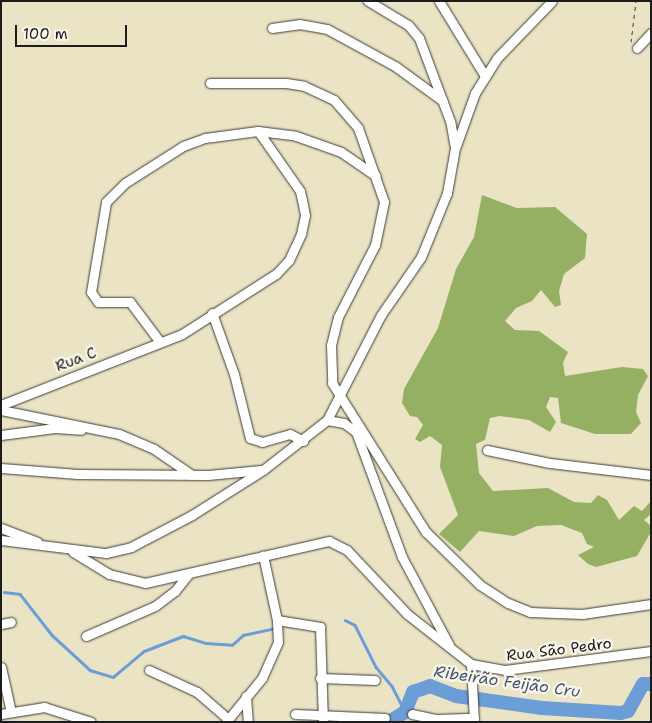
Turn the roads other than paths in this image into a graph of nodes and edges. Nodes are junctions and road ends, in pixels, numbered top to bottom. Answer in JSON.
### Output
{"nodes":[{"id":1,"x":368,"y":1,"type":"edge"},
{"id":2,"x":439,"y":1,"type":"edge"},
{"id":3,"x":552,"y":1,"type":"edge"},
{"id":4,"x":272,"y":28,"type":"dead end"},
{"id":5,"x":651,"y":32,"type":"edge"},
{"id":6,"x":637,"y":48,"type":"road end"},
{"id":7,"x":485,"y":76,"type":"junction"},
{"id":8,"x":210,"y":83,"type":"dead end"},
{"id":9,"x":443,"y":101,"type":"junction"},
{"id":10,"x":258,"y":131,"type":"junction"},
{"id":11,"x":455,"y":148,"type":"junction"},
{"id":12,"x":378,"y":178,"type":"junction"},
{"id":13,"x":212,"y":313,"type":"junction"},
{"id":14,"x":160,"y":342,"type":"junction"},
{"id":15,"x":342,"y":398,"type":"junction"},
{"id":16,"x":1,"y":405,"type":"edge"},
{"id":17,"x":1,"y":410,"type":"edge"},
{"id":18,"x":327,"y":420,"type":"junction"},
{"id":19,"x":119,"y":434,"type":"junction"},
{"id":20,"x":1,"y":435,"type":"edge"},
{"id":21,"x":303,"y":441,"type":"junction"},
{"id":22,"x":487,"y":450,"type":"dead end"},
{"id":23,"x":1,"y":468,"type":"edge"},
{"id":24,"x":263,"y":470,"type":"junction"},
{"id":25,"x":192,"y":475,"type":"junction"},
{"id":26,"x":651,"y":475,"type":"edge"},
{"id":27,"x":1,"y":528,"type":"edge"},
{"id":28,"x":1,"y":540,"type":"edge"},
{"id":29,"x":46,"y":547,"type":"junction"},
{"id":30,"x":71,"y":550,"type":"junction"},
{"id":31,"x":263,"y":555,"type":"junction"},
{"id":32,"x":189,"y":573,"type":"junction"},
{"id":33,"x":651,"y":604,"type":"edge"},
{"id":34,"x":277,"y":620,"type":"junction"},
{"id":35,"x":11,"y":622,"type":"dead end"},
{"id":36,"x":1,"y":624,"type":"edge"},
{"id":37,"x":86,"y":636,"type":"dead end"},
{"id":38,"x":450,"y":647,"type":"junction"},
{"id":39,"x":651,"y":651,"type":"edge"},
{"id":40,"x":471,"y":664,"type":"junction"},
{"id":41,"x":1,"y":667,"type":"edge"},
{"id":42,"x":149,"y":670,"type":"dead end"},
{"id":43,"x":320,"y":678,"type":"junction"},
{"id":44,"x":374,"y":680,"type":"dead end"},
{"id":45,"x":246,"y":696,"type":"junction"},
{"id":46,"x":11,"y":712,"type":"junction"},
{"id":47,"x":1,"y":714,"type":"edge"},
{"id":48,"x":295,"y":714,"type":"dead end"},
{"id":49,"x":412,"y":714,"type":"dead end"},
{"id":50,"x":323,"y":718,"type":"edge"},
{"id":51,"x":385,"y":718,"type":"dead end"},
{"id":52,"x":227,"y":720,"type":"edge"},
{"id":53,"x":474,"y":720,"type":"edge"},
{"id":54,"x":91,"y":722,"type":"edge"},
{"id":55,"x":248,"y":722,"type":"edge"}],
"edges":[{"from":1,"to":9,"type":"street"},
{"from":2,"to":7,"type":"street"},
{"from":3,"to":7,"type":"street"},
{"from":4,"to":9,"type":"street"},
{"from":5,"to":6,"type":"street"},
{"from":7,"to":11,"type":"street"},
{"from":8,"to":12,"type":"street"},
{"from":9,"to":11,"type":"street"},
{"from":10,"to":12,"type":"street"},
{"from":10,"to":13,"type":"street","name":"Rua C"},
{"from":10,"to":14,"type":"street"},
{"from":11,"to":15,"type":"street"},
{"from":12,"to":15,"type":"street"},
{"from":13,"to":14,"type":"street","name":"Rua C"},
{"from":13,"to":21,"type":"street"},
{"from":14,"to":16,"type":"street","name":"Rua C"},
{"from":15,"to":18,"type":"street"},
{"from":15,"to":33,"type":"street"},
{"from":17,"to":19,"type":"street"},
{"from":18,"to":21,"type":"street"},
{"from":18,"to":38,"type":"street"},
{"from":19,"to":20,"type":"street"},
{"from":19,"to":25,"type":"street"},
{"from":21,"to":24,"type":"street"},
{"from":22,"to":26,"type":"street"},
{"from":23,"to":25,"type":"street"},
{"from":24,"to":25,"type":"street"},
{"from":24,"to":30,"type":"street"},
{"from":27,"to":29,"type":"street"},
{"from":28,"to":29,"type":"street"},
{"from":29,"to":30,"type":"street"},
{"from":30,"to":32,"type":"street"},
{"from":31,"to":32,"type":"street"},
{"from":31,"to":34,"type":"street"},
{"from":31,"to":38,"type":"street"},
{"from":32,"to":37,"type":"street"},
{"from":34,"to":43,"type":"street"},
{"from":34,"to":45,"type":"street"},
{"from":35,"to":36,"type":"street"},
{"from":38,"to":40,"type":"street"},
{"from":39,"to":40,"type":"street","name":"Rua São Pedro"},
{"from":40,"to":53,"type":"street"},
{"from":41,"to":46,"type":"street"},
{"from":42,"to":52,"type":"street"},
{"from":43,"to":44,"type":"street"},
{"from":43,"to":50,"type":"street"},
{"from":45,"to":52,"type":"street"},
{"from":45,"to":55,"type":"street"},
{"from":46,"to":47,"type":"street"},
{"from":46,"to":54,"type":"street"},
{"from":48,"to":50,"type":"street"},
{"from":49,"to":53,"type":"street"},
{"from":50,"to":51,"type":"street"}]}
